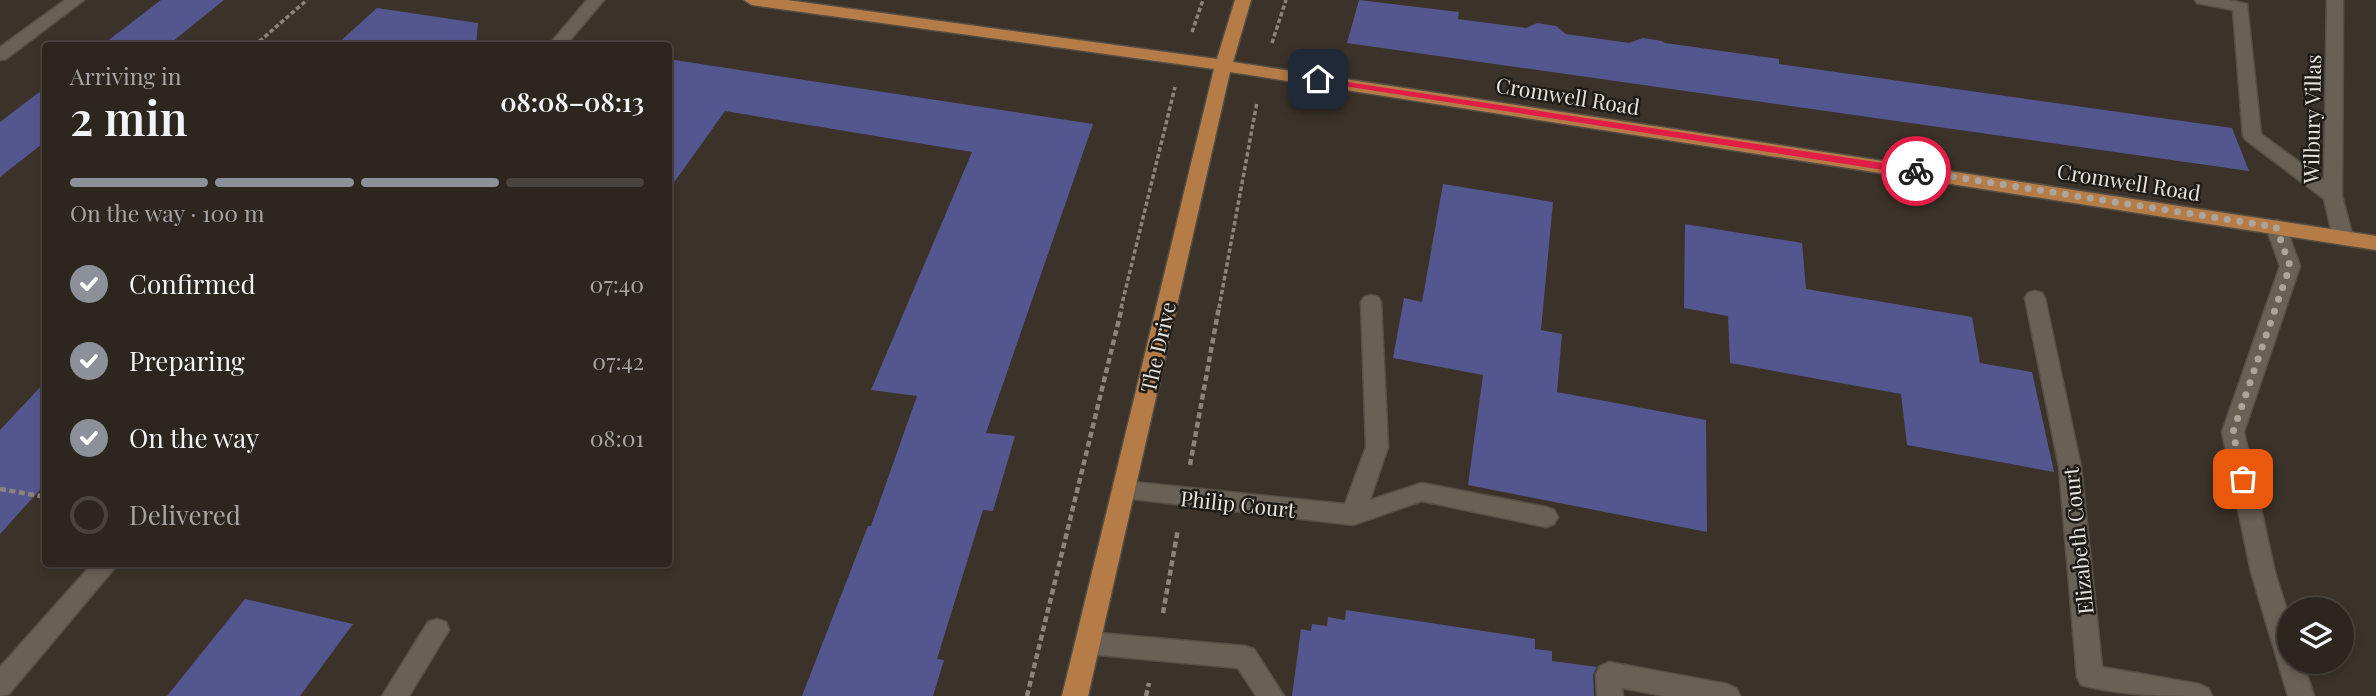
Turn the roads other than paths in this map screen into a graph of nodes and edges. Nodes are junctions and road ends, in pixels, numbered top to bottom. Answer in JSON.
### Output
{"nodes":[{"id":1,"x":76,"y":0,"type":"edge"},
{"id":2,"x":596,"y":0,"type":"edge"},
{"id":3,"x":752,"y":0,"type":"edge"},
{"id":4,"x":1243,"y":0,"type":"edge"},
{"id":5,"x":2203,"y":0,"type":"edge"},
{"id":6,"x":2335,"y":0,"type":"edge"},
{"id":7,"x":2241,"y":3,"type":"edge"},
{"id":8,"x":559,"y":42,"type":"edge"},
{"id":9,"x":0,"y":55,"type":"edge"},
{"id":10,"x":1223,"y":66,"type":"junction"},
{"id":11,"x":2333,"y":196,"type":"junction"},
{"id":12,"x":2276,"y":227,"type":"junction"},
{"id":13,"x":2343,"y":238,"type":"junction"},
{"id":14,"x":2376,"y":243,"type":"edge"},
{"id":15,"x":2035,"y":298,"type":"dead end"},
{"id":16,"x":1371,"y":302,"type":"dead end"},
{"id":17,"x":1124,"y":490,"type":"junction"},
{"id":18,"x":1353,"y":515,"type":"junction"},
{"id":19,"x":1546,"y":517,"type":"dead end"},
{"id":20,"x":103,"y":567,"type":"edge"},
{"id":21,"x":2277,"y":617,"type":"edge"},
{"id":22,"x":437,"y":630,"type":"dead end"},
{"id":23,"x":1088,"y":643,"type":"junction"},
{"id":24,"x":2294,"y":674,"type":"edge"},
{"id":25,"x":0,"y":686,"type":"edge"},
{"id":26,"x":395,"y":696,"type":"edge"},
{"id":27,"x":1075,"y":696,"type":"edge"},
{"id":28,"x":1271,"y":696,"type":"edge"},
{"id":29,"x":1610,"y":696,"type":"edge"},
{"id":30,"x":1727,"y":696,"type":"edge"},
{"id":31,"x":2199,"y":696,"type":"edge"},
{"id":32,"x":2301,"y":696,"type":"edge"}],
"edges":[{"from":1,"to":9,"type":"street"},
{"from":2,"to":8,"type":"street"},
{"from":3,"to":10,"type":"main road","name":"Cromwell Road"},
{"from":4,"to":10,"type":"main road","name":"The Drive"},
{"from":5,"to":7,"type":"street"},
{"from":6,"to":11,"type":"street","name":"Wilbury Villas"},
{"from":7,"to":11,"type":"street"},
{"from":10,"to":12,"type":"main road","name":"Cromwell Road"},
{"from":10,"to":17,"type":"main road","name":"The Drive"},
{"from":11,"to":13,"type":"street","name":"Wilbury Villas"},
{"from":12,"to":13,"type":"main road","name":"Cromwell Road"},
{"from":12,"to":21,"type":"street"},
{"from":13,"to":14,"type":"main road","name":"Cromwell Road"},
{"from":15,"to":31,"type":"street","name":"Elizabeth Court"},
{"from":16,"to":18,"type":"street"},
{"from":17,"to":18,"type":"street","name":"Philip Court"},
{"from":17,"to":23,"type":"main road","name":"The Drive"},
{"from":18,"to":19,"type":"street","name":"Philip Court"},
{"from":20,"to":25,"type":"street"},
{"from":22,"to":26,"type":"street"},
{"from":23,"to":27,"type":"main road","name":"The Drive"},
{"from":23,"to":28,"type":"street"},
{"from":24,"to":32,"type":"street"},
{"from":29,"to":30,"type":"street"}]}
